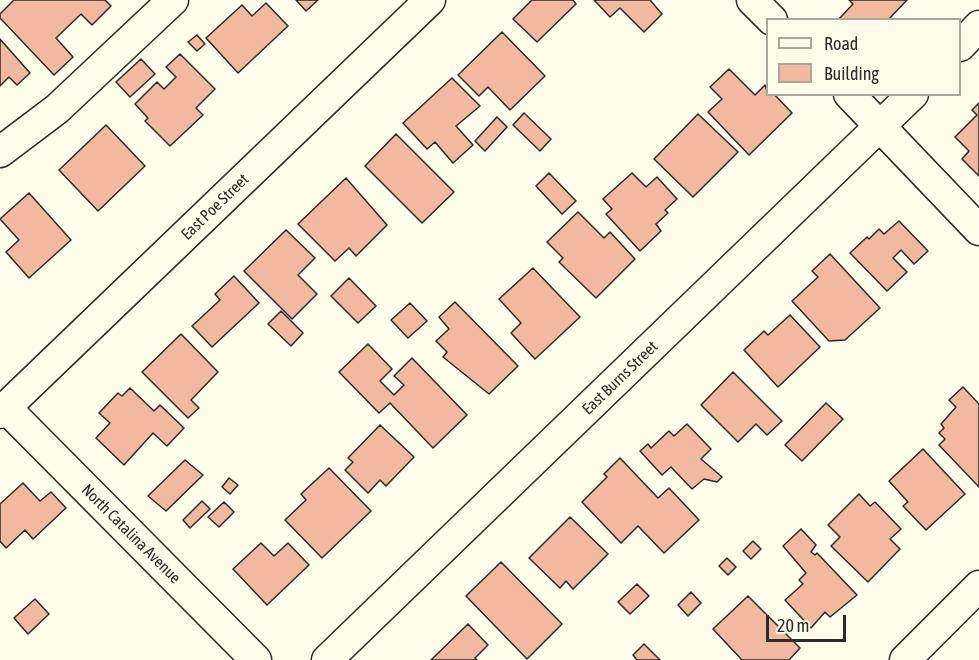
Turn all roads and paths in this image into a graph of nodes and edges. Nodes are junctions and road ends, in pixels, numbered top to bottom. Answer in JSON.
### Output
{"nodes":[{"id":1,"x":173,"y":0,"type":"edge"},
{"id":2,"x":430,"y":0,"type":"edge"},
{"id":3,"x":752,"y":0,"type":"edge"},
{"id":4,"x":770,"y":18,"type":"edge"},
{"id":5,"x":979,"y":26,"type":"edge"},
{"id":6,"x":961,"y":45,"type":"edge"},
{"id":7,"x":851,"y":96,"type":"edge"},
{"id":8,"x":910,"y":96,"type":"edge"},
{"id":9,"x":881,"y":126,"type":"junction"},
{"id":10,"x":0,"y":152,"type":"edge"},
{"id":11,"x":979,"y":230,"type":"edge"},
{"id":12,"x":3,"y":410,"type":"edge"},
{"id":13,"x":979,"y":586,"type":"edge"},
{"id":14,"x":256,"y":660,"type":"edge"},
{"id":15,"x":327,"y":660,"type":"edge"},
{"id":16,"x":904,"y":660,"type":"edge"}],
"edges":[{"from":1,"to":10,"type":"street"},
{"from":2,"to":12,"type":"street","name":"East Poe Street"},
{"from":3,"to":4,"type":"street"},
{"from":5,"to":6,"type":"street"},
{"from":7,"to":9,"type":"street"},
{"from":8,"to":9,"type":"street","name":"East Burns Street"},
{"from":9,"to":11,"type":"street"},
{"from":9,"to":15,"type":"street","name":"East Burns Street"},
{"from":12,"to":14,"type":"street","name":"North Catalina Avenue"},
{"from":13,"to":16,"type":"street"}]}
